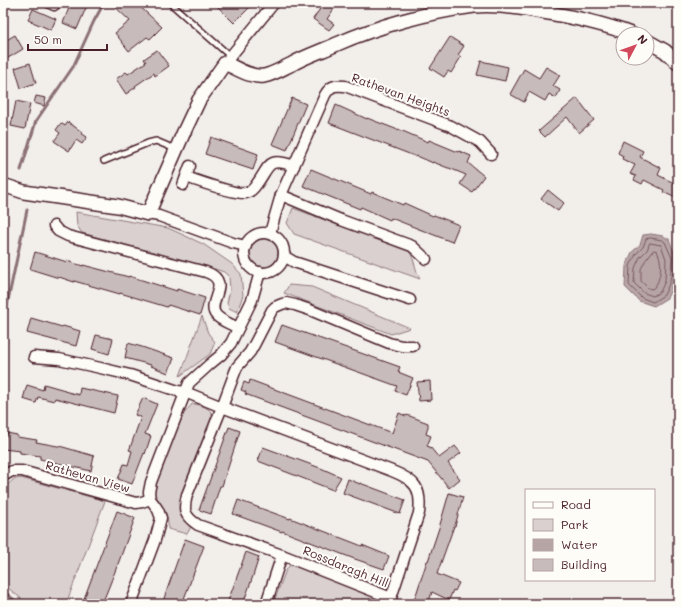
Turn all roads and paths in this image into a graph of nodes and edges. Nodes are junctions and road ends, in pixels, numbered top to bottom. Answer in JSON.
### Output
{"nodes":[{"id":1,"x":50,"y":3,"type":"edge"},
{"id":2,"x":56,"y":3,"type":"edge"},
{"id":3,"x":170,"y":3,"type":"edge"},
{"id":4,"x":274,"y":3,"type":"edge"},
{"id":5,"x":615,"y":28,"type":"edge"},
{"id":6,"x":655,"y":45,"type":"edge"},
{"id":7,"x":228,"y":59,"type":"junction"},
{"id":8,"x":678,"y":63,"type":"edge"},
{"id":9,"x":176,"y":149,"type":"junction"},
{"id":10,"x":491,"y":154,"type":"dead end"},
{"id":11,"x":104,"y":161,"type":"dead end"},
{"id":12,"x":190,"y":166,"type":"dead end"},
{"id":13,"x":294,"y":166,"type":"junction"},
{"id":14,"x":3,"y":185,"type":"edge"},
{"id":15,"x":281,"y":195,"type":"junction"},
{"id":16,"x":148,"y":214,"type":"junction"},
{"id":17,"x":54,"y":226,"type":"dead end"},
{"id":18,"x":270,"y":233,"type":"junction"},
{"id":19,"x":246,"y":246,"type":"junction"},
{"id":20,"x":284,"y":256,"type":"junction"},
{"id":21,"x":426,"y":259,"type":"dead end"},
{"id":22,"x":260,"y":272,"type":"junction"},
{"id":23,"x":410,"y":300,"type":"dead end"},
{"id":24,"x":238,"y":328,"type":"junction"},
{"id":25,"x":413,"y":346,"type":"dead end"},
{"id":26,"x":34,"y":358,"type":"dead end"},
{"id":27,"x":185,"y":392,"type":"junction"},
{"id":28,"x":222,"y":407,"type":"junction"},
{"id":29,"x":3,"y":476,"type":"edge"},
{"id":30,"x":150,"y":500,"type":"junction"},
{"id":31,"x":282,"y":555,"type":"junction"},
{"id":32,"x":390,"y":601,"type":"edge"},
{"id":33,"x":131,"y":604,"type":"edge"},
{"id":34,"x":266,"y":604,"type":"edge"}],
"edges":[{"from":1,"to":2,"type":"street"},
{"from":3,"to":7,"type":"lane"},
{"from":4,"to":7,"type":"street"},
{"from":5,"to":7,"type":"street"},
{"from":6,"to":8,"type":"street"},
{"from":7,"to":9,"type":"street"},
{"from":9,"to":11,"type":"lane"},
{"from":9,"to":16,"type":"street"},
{"from":10,"to":13,"type":"street","name":"Rathevan Heights"},
{"from":12,"to":13,"type":"street"},
{"from":13,"to":15,"type":"street","name":"Rathevan Heights"},
{"from":14,"to":16,"type":"street"},
{"from":15,"to":18,"type":"street","name":"Rathevan Heights"},
{"from":15,"to":21,"type":"street"},
{"from":16,"to":19,"type":"street"},
{"from":17,"to":24,"type":"street"},
{"from":18,"to":19,"type":"street"},
{"from":18,"to":20,"type":"street"},
{"from":19,"to":22,"type":"street"},
{"from":20,"to":22,"type":"street"},
{"from":20,"to":23,"type":"street"},
{"from":22,"to":24,"type":"street"},
{"from":24,"to":27,"type":"street"},
{"from":25,"to":28,"type":"street","name":"Rossdaragh Hill"},
{"from":26,"to":27,"type":"street"},
{"from":27,"to":28,"type":"street","name":"Rossdaragh Hill"},
{"from":27,"to":30,"type":"street"},
{"from":28,"to":31,"type":"street","name":"Rossdaragh Hill"},
{"from":28,"to":32,"type":"street","name":"Rossdaragh Hill"},
{"from":29,"to":30,"type":"street","name":"Rathevan View"},
{"from":30,"to":33,"type":"street"},
{"from":31,"to":32,"type":"street","name":"Rossdaragh Hill"},
{"from":31,"to":34,"type":"street"}]}
